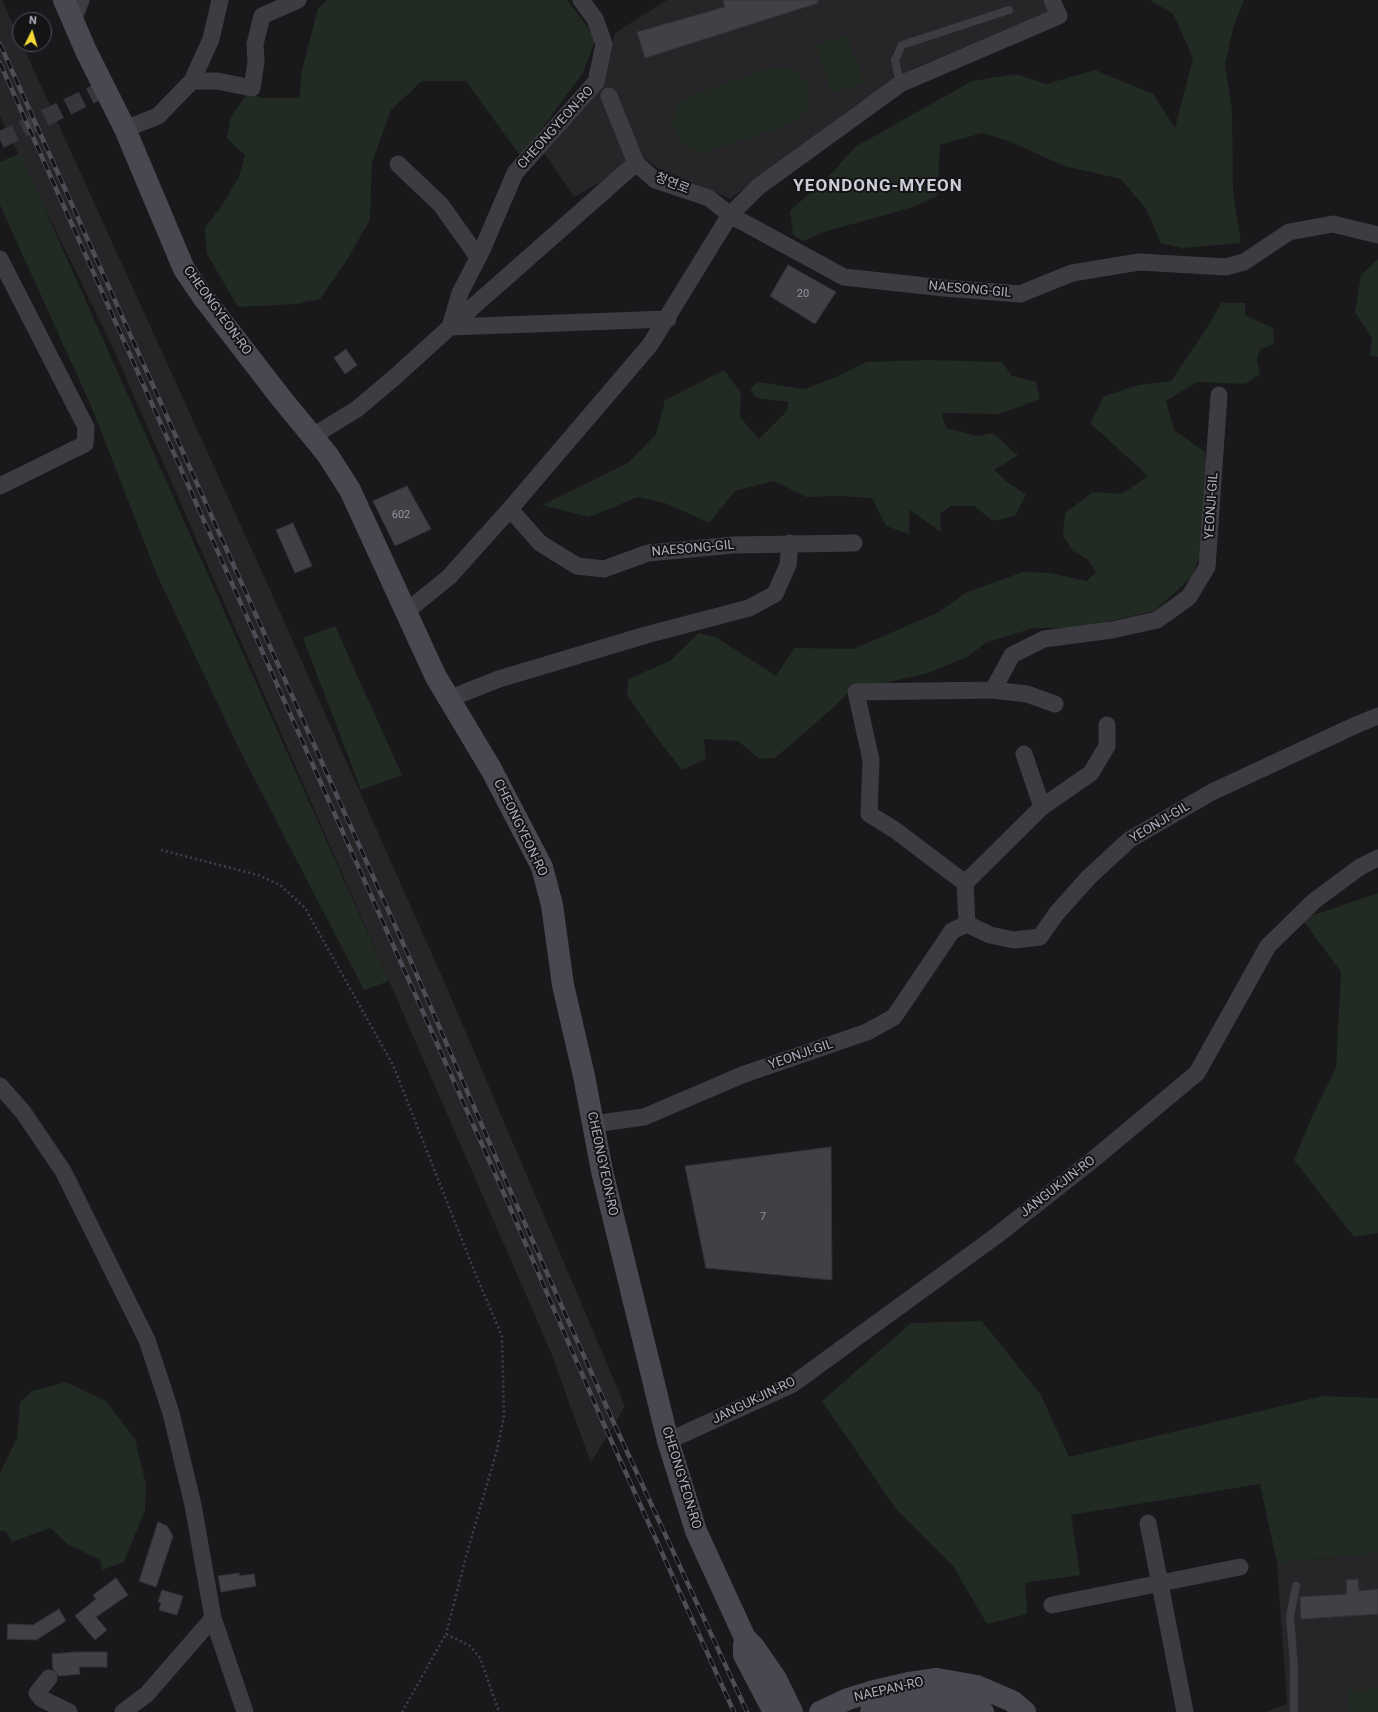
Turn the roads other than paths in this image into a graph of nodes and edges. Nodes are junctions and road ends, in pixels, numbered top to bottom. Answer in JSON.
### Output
{"nodes":[{"id":1,"x":64,"y":0,"type":"edge"},
{"id":2,"x":81,"y":0,"type":"edge"},
{"id":3,"x":220,"y":0,"type":"edge"},
{"id":4,"x":298,"y":0,"type":"edge"},
{"id":5,"x":581,"y":0,"type":"edge"},
{"id":6,"x":1052,"y":0,"type":"edge"},
{"id":7,"x":1009,"y":10,"type":"dead end"},
{"id":8,"x":74,"y":21,"type":"junction"},
{"id":9,"x":192,"y":80,"type":"junction"},
{"id":10,"x":900,"y":84,"type":"junction"},
{"id":11,"x":609,"y":96,"type":"dead end"},
{"id":12,"x":125,"y":129,"type":"junction"},
{"id":13,"x":636,"y":162,"type":"junction"},
{"id":14,"x":398,"y":164,"type":"dead end"},
{"id":15,"x":730,"y":215,"type":"junction"},
{"id":16,"x":1378,"y":235,"type":"edge"},
{"id":17,"x":478,"y":257,"type":"junction"},
{"id":18,"x":0,"y":259,"type":"edge"},
{"id":19,"x":668,"y":319,"type":"junction"},
{"id":20,"x":450,"y":327,"type":"junction"},
{"id":21,"x":1219,"y":394,"type":"dead end"},
{"id":22,"x":313,"y":436,"type":"junction"},
{"id":23,"x":0,"y":486,"type":"edge"},
{"id":24,"x":510,"y":509,"type":"junction"},
{"id":25,"x":790,"y":543,"type":"junction"},
{"id":26,"x":854,"y":543,"type":"dead end"},
{"id":27,"x":407,"y":611,"type":"junction"},
{"id":28,"x":993,"y":690,"type":"junction"},
{"id":29,"x":448,"y":699,"type":"junction"},
{"id":30,"x":1055,"y":704,"type":"dead end"},
{"id":31,"x":1378,"y":716,"type":"edge"},
{"id":32,"x":1106,"y":725,"type":"dead end"},
{"id":33,"x":1024,"y":754,"type":"dead end"},
{"id":34,"x":1042,"y":807,"type":"junction"},
{"id":35,"x":1378,"y":858,"type":"edge"},
{"id":36,"x":965,"y":883,"type":"junction"},
{"id":37,"x":967,"y":924,"type":"junction"},
{"id":38,"x":0,"y":1086,"type":"edge"},
{"id":39,"x":593,"y":1124,"type":"junction"},
{"id":40,"x":668,"y":1441,"type":"junction"},
{"id":41,"x":1148,"y":1523,"type":"dead end"},
{"id":42,"x":1240,"y":1567,"type":"dead end"},
{"id":43,"x":1160,"y":1583,"type":"junction"},
{"id":44,"x":1296,"y":1586,"type":"dead end"},
{"id":45,"x":1052,"y":1605,"type":"dead end"},
{"id":46,"x":213,"y":1618,"type":"junction"},
{"id":47,"x":745,"y":1638,"type":"junction"},
{"id":48,"x":49,"y":1678,"type":"dead end"},
{"id":49,"x":69,"y":1712,"type":"edge"},
{"id":50,"x":124,"y":1712,"type":"edge"},
{"id":51,"x":245,"y":1712,"type":"edge"},
{"id":52,"x":774,"y":1712,"type":"edge"},
{"id":53,"x":792,"y":1712,"type":"edge"},
{"id":54,"x":820,"y":1712,"type":"edge"},
{"id":55,"x":871,"y":1712,"type":"edge"},
{"id":56,"x":983,"y":1712,"type":"edge"},
{"id":57,"x":1025,"y":1712,"type":"edge"},
{"id":58,"x":1185,"y":1712,"type":"edge"},
{"id":59,"x":1294,"y":1712,"type":"edge"}],
"edges":[{"from":1,"to":8,"type":"main road","name":"CHEONGYEON-RO"},
{"from":2,"to":8,"type":"street"},
{"from":3,"to":9,"type":"street"},
{"from":4,"to":9,"type":"street"},
{"from":5,"to":17,"type":"street","name":"CHEONGYEON-RO"},
{"from":6,"to":10,"type":"street"},
{"from":7,"to":10,"type":"lane"},
{"from":8,"to":12,"type":"main road","name":"CHEONGYEON-RO"},
{"from":9,"to":12,"type":"street"},
{"from":10,"to":15,"type":"street"},
{"from":11,"to":13,"type":"street","name":"청연로"},
{"from":12,"to":22,"type":"main road","name":"CHEONGYEON-RO"},
{"from":13,"to":15,"type":"street","name":"청연로"},
{"from":13,"to":20,"type":"street"},
{"from":14,"to":17,"type":"street"},
{"from":15,"to":16,"type":"street","name":"NAESONG-GIL"},
{"from":15,"to":19,"type":"street"},
{"from":17,"to":20,"type":"street","name":"CHEONGYEON-RO"},
{"from":18,"to":23,"type":"street"},
{"from":19,"to":20,"type":"street"},
{"from":19,"to":24,"type":"street"},
{"from":20,"to":22,"type":"street"},
{"from":21,"to":28,"type":"street","name":"YEONJI-GIL"},
{"from":22,"to":27,"type":"main road","name":"CHEONGYEON-RO"},
{"from":24,"to":25,"type":"street","name":"NAESONG-GIL"},
{"from":24,"to":27,"type":"street"},
{"from":25,"to":26,"type":"street","name":"NAESONG-GIL"},
{"from":25,"to":29,"type":"street"},
{"from":27,"to":29,"type":"main road","name":"CHEONGYEON-RO"},
{"from":28,"to":30,"type":"street"},
{"from":28,"to":36,"type":"street"},
{"from":29,"to":39,"type":"main road","name":"CHEONGYEON-RO"},
{"from":31,"to":37,"type":"street","name":"YEONJI-GIL"},
{"from":32,"to":34,"type":"street"},
{"from":33,"to":34,"type":"street"},
{"from":34,"to":36,"type":"street"},
{"from":35,"to":40,"type":"street","name":"JANGUKJIN-RO"},
{"from":36,"to":37,"type":"street"},
{"from":37,"to":39,"type":"street","name":"YEONJI-GIL"},
{"from":38,"to":46,"type":"street"},
{"from":39,"to":40,"type":"main road","name":"CHEONGYEON-RO"},
{"from":40,"to":47,"type":"main road","name":"CHEONGYEON-RO"},
{"from":41,"to":43,"type":"street"},
{"from":42,"to":43,"type":"street"},
{"from":43,"to":45,"type":"street"},
{"from":43,"to":58,"type":"street"},
{"from":44,"to":59,"type":"lane"},
{"from":46,"to":50,"type":"street"},
{"from":46,"to":51,"type":"street"},
{"from":47,"to":52,"type":"main road","name":"CHEONGYEON-RO"},
{"from":47,"to":53,"type":"main road","name":"CHEONGYEON-RO"},
{"from":48,"to":49,"type":"street"},
{"from":54,"to":57,"type":"main road","name":"NAEPAN-RO"},
{"from":55,"to":56,"type":"main road","name":"NAEPAN-RO"}]}
